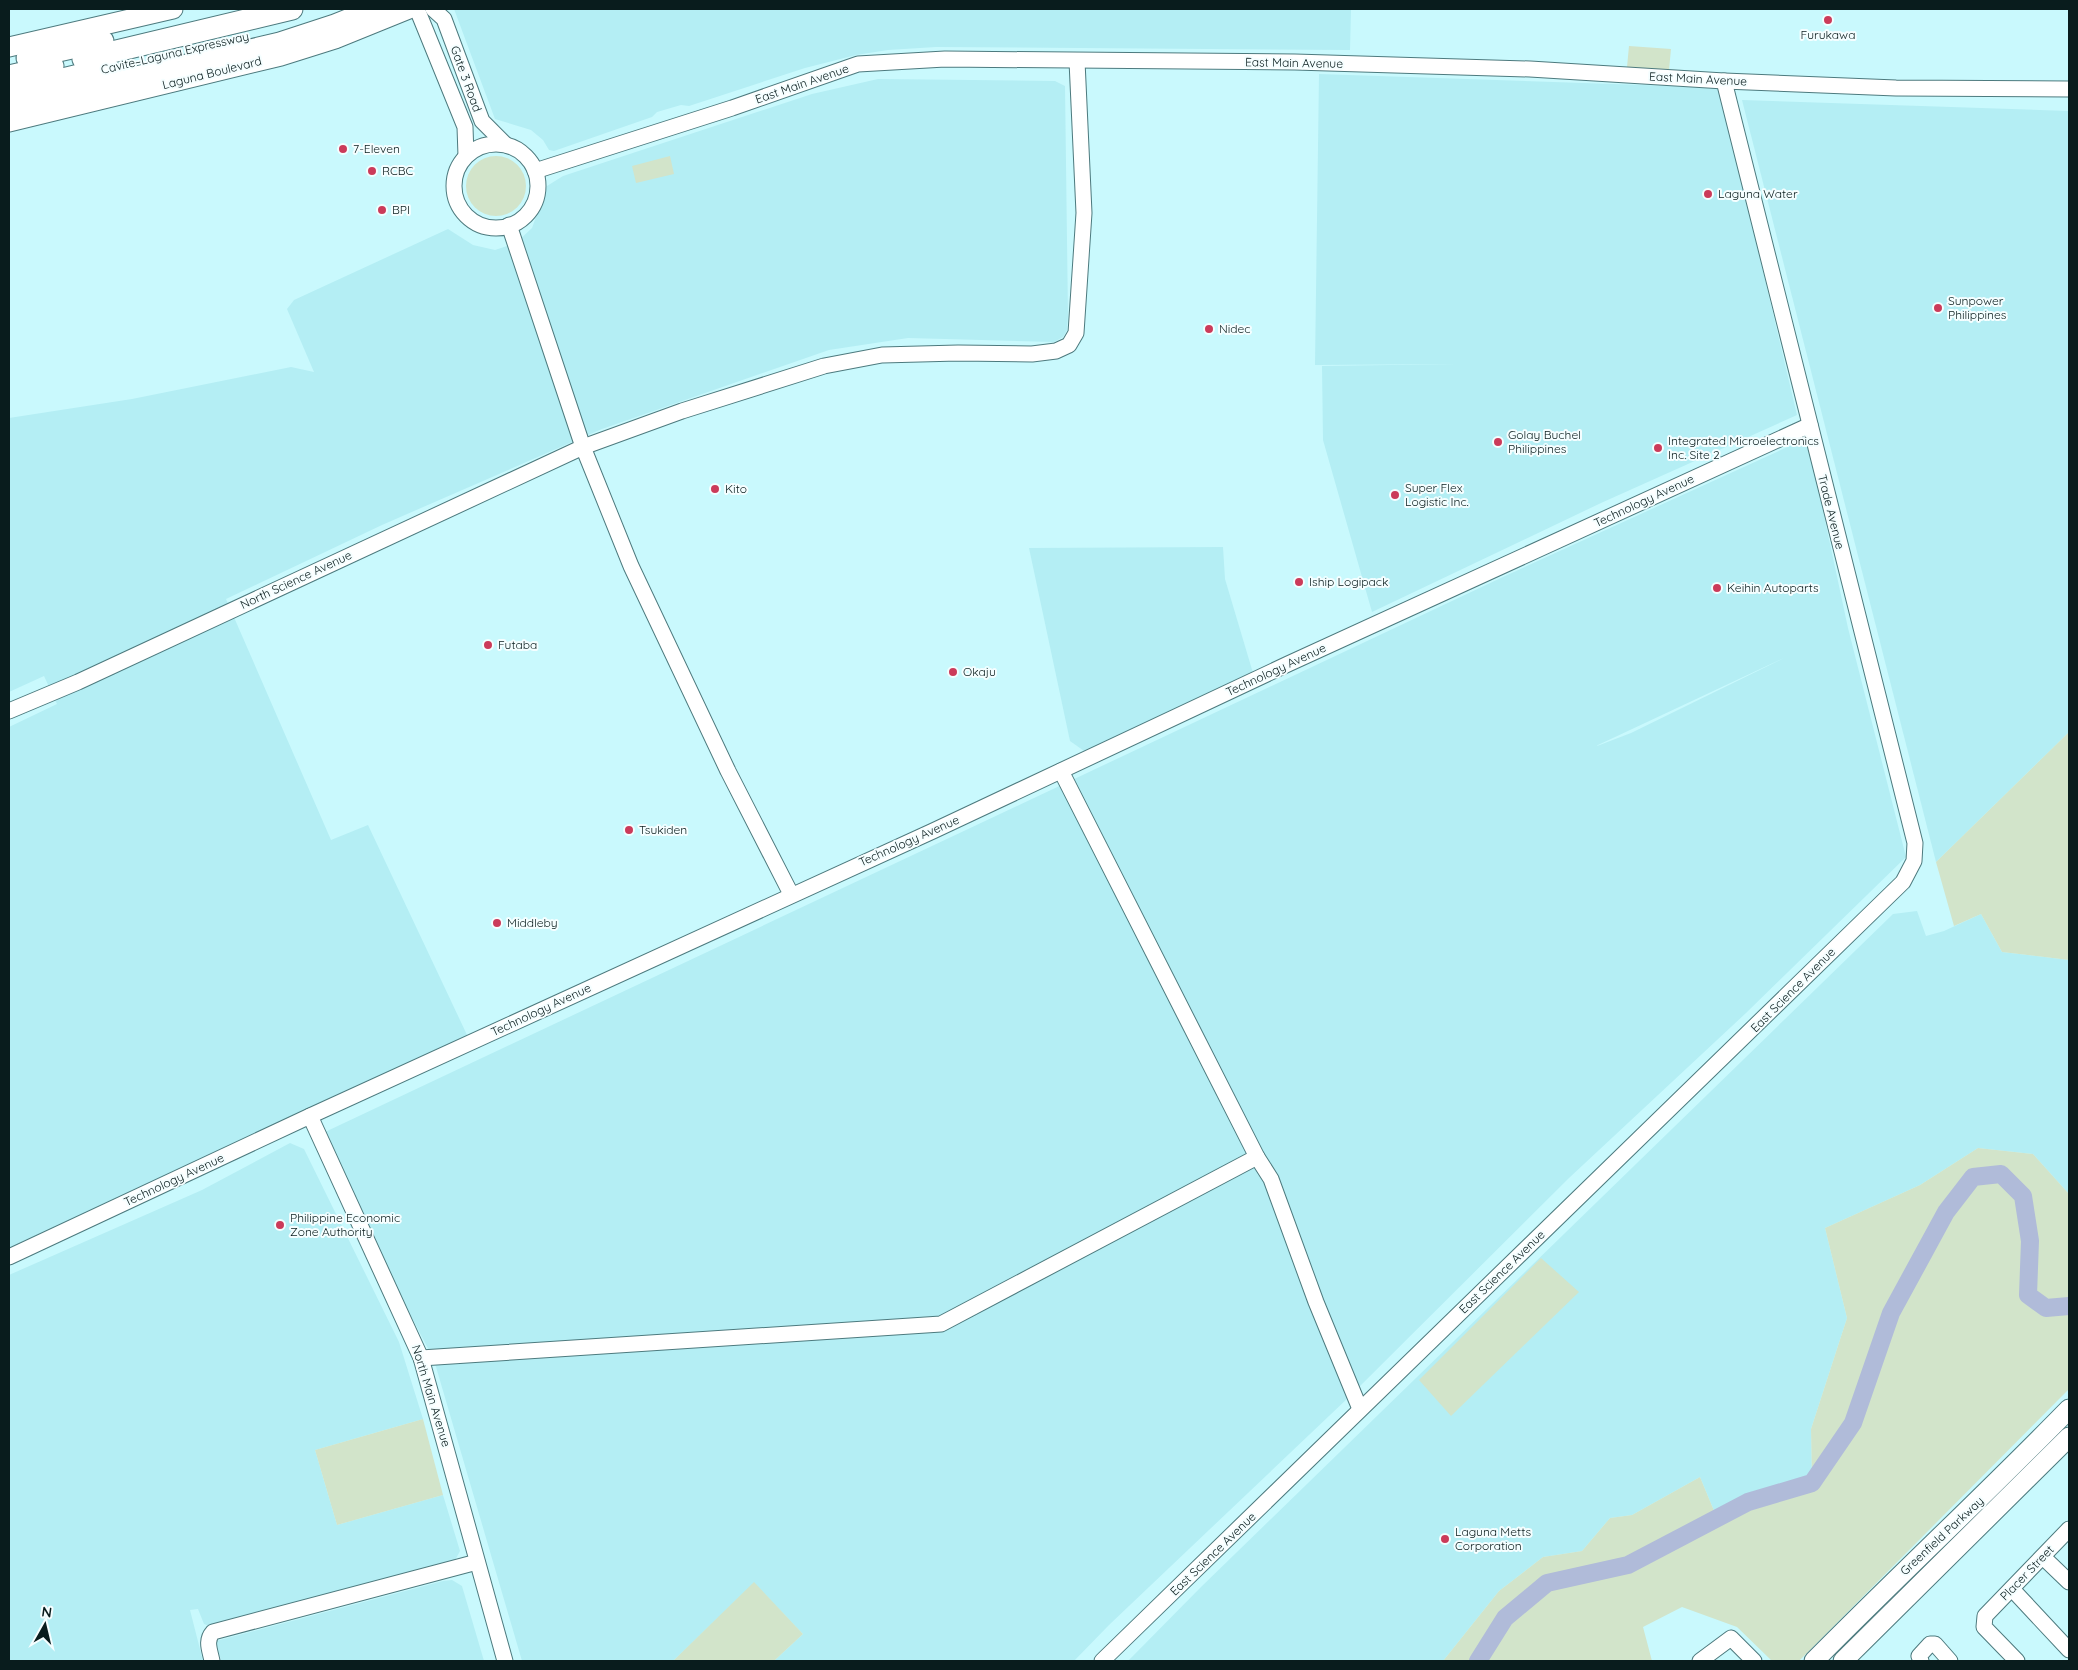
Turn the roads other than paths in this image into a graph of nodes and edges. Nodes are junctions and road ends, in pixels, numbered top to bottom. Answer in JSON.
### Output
{"nodes":[{"id":1,"x":173,"y":9,"type":"edge"},
{"id":2,"x":236,"y":9,"type":"edge"},
{"id":3,"x":292,"y":9,"type":"edge"},
{"id":4,"x":339,"y":9,"type":"edge"},
{"id":5,"x":375,"y":9,"type":"edge"},
{"id":6,"x":409,"y":9,"type":"edge"},
{"id":7,"x":417,"y":9,"type":"edge"},
{"id":8,"x":434,"y":9,"type":"edge"},
{"id":9,"x":9,"y":47,"type":"edge"},
{"id":10,"x":1077,"y":61,"type":"junction"},
{"id":11,"x":9,"y":62,"type":"edge"},
{"id":12,"x":9,"y":76,"type":"edge"},
{"id":13,"x":1724,"y":81,"type":"junction"},
{"id":14,"x":2069,"y":89,"type":"edge"},
{"id":15,"x":9,"y":92,"type":"edge"},
{"id":16,"x":9,"y":107,"type":"edge"},
{"id":17,"x":9,"y":122,"type":"edge"},
{"id":18,"x":506,"y":145,"type":"junction"},
{"id":19,"x":466,"y":156,"type":"junction"},
{"id":20,"x":535,"y":171,"type":"junction"},
{"id":21,"x":509,"y":225,"type":"junction"},
{"id":22,"x":1810,"y":425,"type":"junction"},
{"id":23,"x":583,"y":447,"type":"junction"},
{"id":24,"x":9,"y":711,"type":"edge"},
{"id":25,"x":1061,"y":771,"type":"junction"},
{"id":26,"x":1903,"y":882,"type":"joint"},
{"id":27,"x":791,"y":894,"type":"junction"},
{"id":28,"x":310,"y":1116,"type":"junction"},
{"id":29,"x":1257,"y":1157,"type":"junction"},
{"id":30,"x":9,"y":1257,"type":"edge"},
{"id":31,"x":422,"y":1358,"type":"junction"},
{"id":32,"x":1360,"y":1409,"type":"junction"},
{"id":33,"x":2069,"y":1409,"type":"edge"},
{"id":34,"x":2069,"y":1437,"type":"edge"},
{"id":35,"x":2069,"y":1529,"type":"edge"},
{"id":36,"x":2042,"y":1557,"type":"junction"},
{"id":37,"x":477,"y":1562,"type":"junction"},
{"id":38,"x":2069,"y":1582,"type":"edge"},
{"id":39,"x":2012,"y":1589,"type":"junction"},
{"id":40,"x":2069,"y":1650,"type":"edge"},
{"id":41,"x":212,"y":1661,"type":"edge"},
{"id":42,"x":505,"y":1661,"type":"edge"},
{"id":43,"x":1102,"y":1661,"type":"edge"},
{"id":44,"x":1700,"y":1661,"type":"edge"},
{"id":45,"x":1754,"y":1661,"type":"edge"},
{"id":46,"x":1814,"y":1661,"type":"edge"},
{"id":47,"x":1844,"y":1661,"type":"edge"},
{"id":48,"x":1921,"y":1661,"type":"edge"},
{"id":49,"x":1950,"y":1661,"type":"edge"},
{"id":50,"x":2018,"y":1661,"type":"edge"}],
"edges":[{"from":1,"to":9,"type":"main road"},
{"from":2,"to":11,"type":"highway"},
{"from":3,"to":12,"type":"highway","name":"Cavite–Laguna Expressway"},
{"from":4,"to":15,"type":"highway","name":"Cavite–Laguna Expressway"},
{"from":5,"to":16,"type":"highway"},
{"from":6,"to":17,"type":"main road","name":"Laguna Boulevard"},
{"from":7,"to":19,"type":"street","name":"Gate 3 Road"},
{"from":8,"to":18,"type":"street","name":"Gate 3 Road"},
{"from":10,"to":13,"type":"street","name":"East Main Avenue"},
{"from":10,"to":20,"type":"street","name":"East Main Avenue"},
{"from":10,"to":23,"type":"street","name":"North Science Avenue"},
{"from":13,"to":14,"type":"street","name":"East Main Avenue"},
{"from":13,"to":22,"type":"street","name":"Trade Avenue"},
{"from":18,"to":19,"type":"street"},
{"from":18,"to":20,"type":"street"},
{"from":19,"to":21,"type":"street"},
{"from":20,"to":21,"type":"street"},
{"from":21,"to":23,"type":"street"},
{"from":22,"to":25,"type":"street","name":"Technology Avenue"},
{"from":22,"to":26,"type":"street","name":"Trade Avenue"},
{"from":23,"to":24,"type":"street","name":"North Science Avenue"},
{"from":23,"to":27,"type":"street"},
{"from":25,"to":27,"type":"street","name":"Technology Avenue"},
{"from":25,"to":29,"type":"street"},
{"from":26,"to":32,"type":"street","name":"East Science Avenue"},
{"from":27,"to":28,"type":"street","name":"Technology Avenue"},
{"from":28,"to":30,"type":"street","name":"Technology Avenue"},
{"from":28,"to":31,"type":"street","name":"North Main Avenue"},
{"from":29,"to":31,"type":"street"},
{"from":29,"to":32,"type":"street"},
{"from":31,"to":37,"type":"street","name":"North Main Avenue"},
{"from":32,"to":43,"type":"street","name":"East Science Avenue"},
{"from":33,"to":46,"type":"main road","name":"Greenfield Parkway"},
{"from":34,"to":47,"type":"main road","name":"Greenfield Parkway"},
{"from":35,"to":36,"type":"street","name":"Placer Street"},
{"from":36,"to":38,"type":"street"},
{"from":36,"to":39,"type":"street","name":"Placer Street"},
{"from":37,"to":41,"type":"street"},
{"from":37,"to":42,"type":"street","name":"North Main Avenue"},
{"from":39,"to":40,"type":"street"},
{"from":39,"to":50,"type":"street","name":"Placer Street"},
{"from":44,"to":45,"type":"street"},
{"from":48,"to":49,"type":"street"}]}
